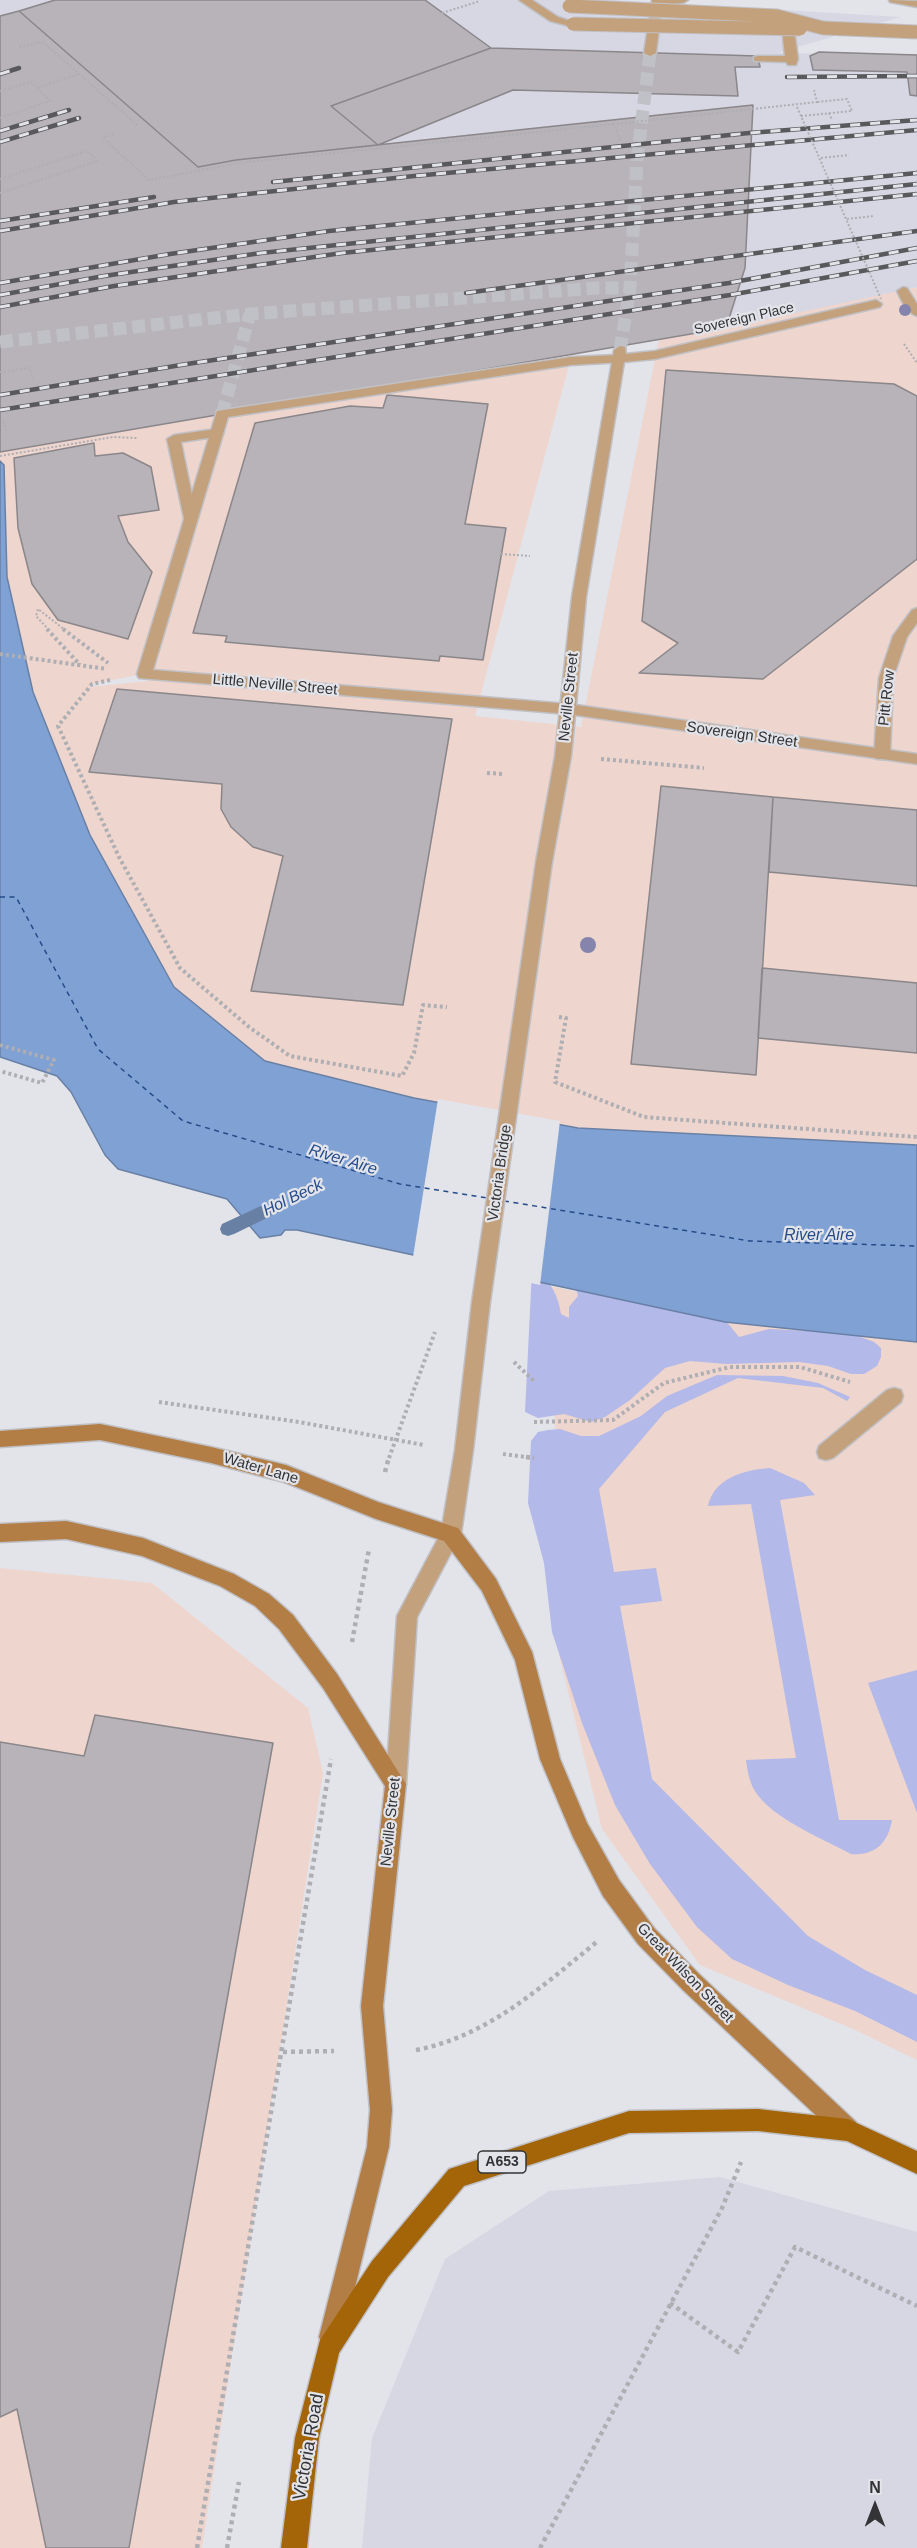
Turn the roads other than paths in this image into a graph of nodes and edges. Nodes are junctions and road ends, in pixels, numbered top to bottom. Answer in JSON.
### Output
{"nodes":[{"id":1,"x":524,"y":0,"type":"edge"},
{"id":2,"x":683,"y":0,"type":"edge"},
{"id":3,"x":894,"y":0,"type":"edge"},
{"id":4,"x":657,"y":1,"type":"edge"},
{"id":5,"x":917,"y":4,"type":"edge"},
{"id":6,"x":540,"y":12,"type":"junction"},
{"id":7,"x":823,"y":28,"type":"junction"},
{"id":8,"x":788,"y":30,"type":"junction"},
{"id":9,"x":917,"y":32,"type":"edge"},
{"id":10,"x":650,"y":53,"type":"tunnel mouth"},
{"id":11,"x":758,"y":59,"type":"dead end"},
{"id":12,"x":903,"y":291,"type":"dead end"},
{"id":13,"x":879,"y":301,"type":"road end"},
{"id":14,"x":917,"y":312,"type":"edge"},
{"id":15,"x":619,"y":355,"type":"junction"},
{"id":16,"x":216,"y":433,"type":"junction"},
{"id":17,"x":190,"y":519,"type":"junction"},
{"id":18,"x":917,"y":613,"type":"edge"},
{"id":19,"x":568,"y":710,"type":"junction"},
{"id":20,"x":882,"y":755,"type":"junction"},
{"id":21,"x":917,"y":759,"type":"edge"},
{"id":22,"x":518,"y":1044,"type":"joint"},
{"id":23,"x":481,"y":1302,"type":"joint"},
{"id":24,"x":894,"y":1396,"type":"road end"},
{"id":25,"x":0,"y":1439,"type":"edge"},
{"id":26,"x":826,"y":1452,"type":"dead end"},
{"id":27,"x":0,"y":1533,"type":"edge"},
{"id":28,"x":451,"y":1534,"type":"junction"},
{"id":29,"x":396,"y":1784,"type":"junction"},
{"id":30,"x":848,"y":2130,"type":"junction"},
{"id":31,"x":917,"y":2163,"type":"edge"},
{"id":32,"x":328,"y":2348,"type":"junction"},
{"id":33,"x":294,"y":2548,"type":"edge"}],
"edges":[{"from":1,"to":6,"type":"street"},
{"from":2,"to":4,"type":"street"},
{"from":3,"to":5,"type":"street"},
{"from":4,"to":10,"type":"street"},
{"from":6,"to":7,"type":"street","bridge":true},
{"from":6,"to":8,"type":"street","bridge":true},
{"from":7,"to":8,"type":"street","bridge":true},
{"from":7,"to":9,"type":"street","bridge":true},
{"from":8,"to":11,"type":"street"},
{"from":12,"to":14,"type":"street"},
{"from":13,"to":15,"type":"street","name":"Sovereign Place"},
{"from":15,"to":16,"type":"street","name":"Sovereign Place"},
{"from":15,"to":19,"type":"street","name":"Neville Street"},
{"from":16,"to":17,"type":"street"},
{"from":16,"to":17,"type":"street"},
{"from":17,"to":19,"type":"street","name":"Little Neville Street"},
{"from":18,"to":20,"type":"street","name":"Pitt Row"},
{"from":19,"to":20,"type":"street","name":"Sovereign Street"},
{"from":19,"to":22,"type":"street","name":"Neville Street"},
{"from":20,"to":21,"type":"street","name":"Sovereign Street"},
{"from":22,"to":23,"type":"street","name":"Victoria Bridge"},
{"from":23,"to":28,"type":"street","name":"Neville Street"},
{"from":24,"to":26,"type":"street"},
{"from":25,"to":28,"type":"street","name":"Water Lane"},
{"from":27,"to":29,"type":"street"},
{"from":28,"to":29,"type":"street","name":"Neville Street"},
{"from":28,"to":30,"type":"street","name":"Great Wilson Street"},
{"from":29,"to":32,"type":"street","name":"Neville Street"},
{"from":30,"to":31,"type":"main road","name":"Great Wilson Street","number":"A653"},
{"from":30,"to":32,"type":"main road","name":"Great Wilson Street","number":"A653"},
{"from":32,"to":33,"type":"main road","name":"Victoria Road","number":"A653"}]}
